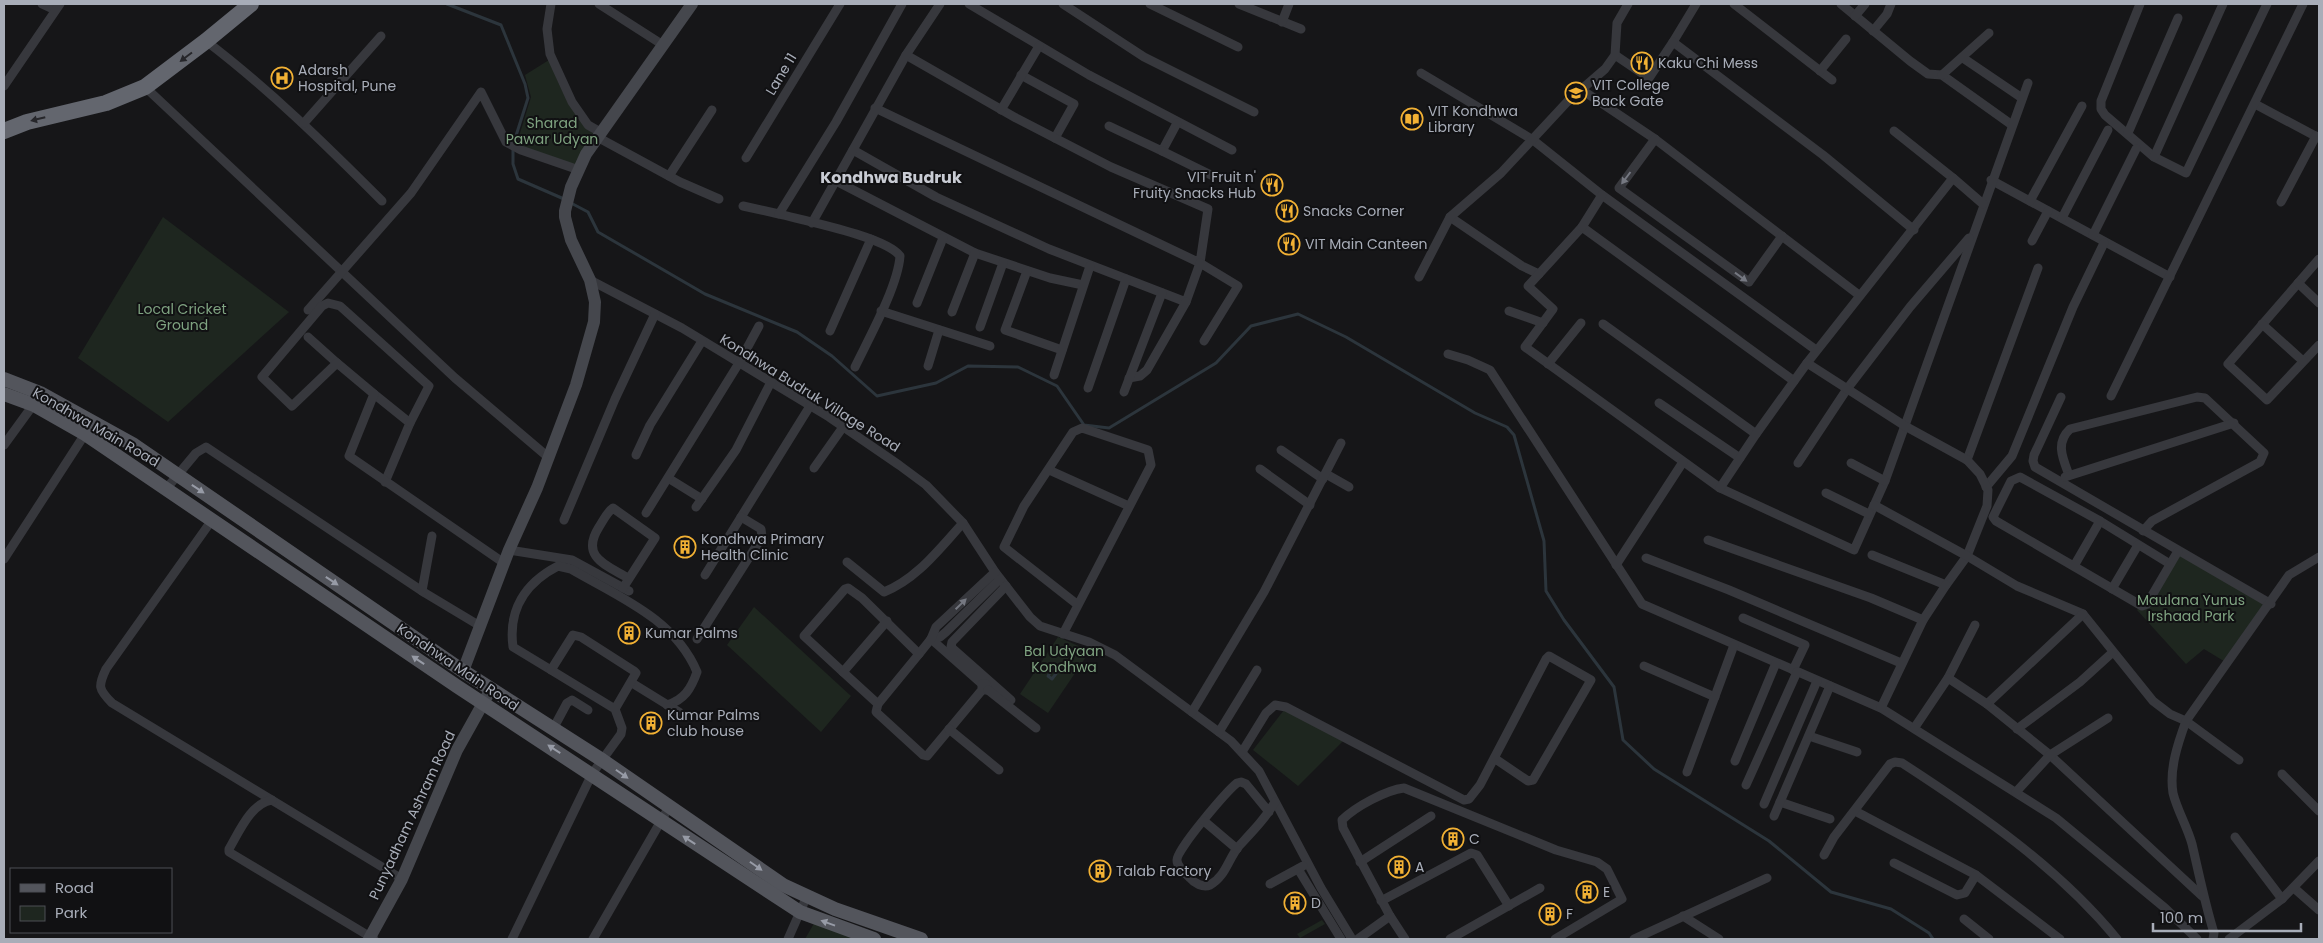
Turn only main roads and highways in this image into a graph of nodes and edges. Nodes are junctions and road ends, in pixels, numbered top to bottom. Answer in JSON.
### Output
{"nodes":[{"id":1,"x":251,"y":4,"type":"edge"},
{"id":2,"x":5,"y":127,"type":"edge"},
{"id":3,"x":4,"y":379,"type":"edge"},
{"id":4,"x":4,"y":394,"type":"edge"},
{"id":5,"x":37,"y":399,"type":"junction"},
{"id":6,"x":874,"y":939,"type":"edge"},
{"id":7,"x":920,"y":939,"type":"edge"}],
"edges":[{"from":1,"to":2,"type":"highway","one_way":true},
{"from":3,"to":5,"type":"main road","name":"Kondhwa Main Road"},
{"from":4,"to":5,"type":"main road","name":"Kondhwa Main Road"},
{"from":6,"to":5,"type":"main road","name":"Kondhwa Main Road","one_way":true},
{"from":5,"to":7,"type":"main road","name":"Kondhwa Main Road","one_way":true}]}
